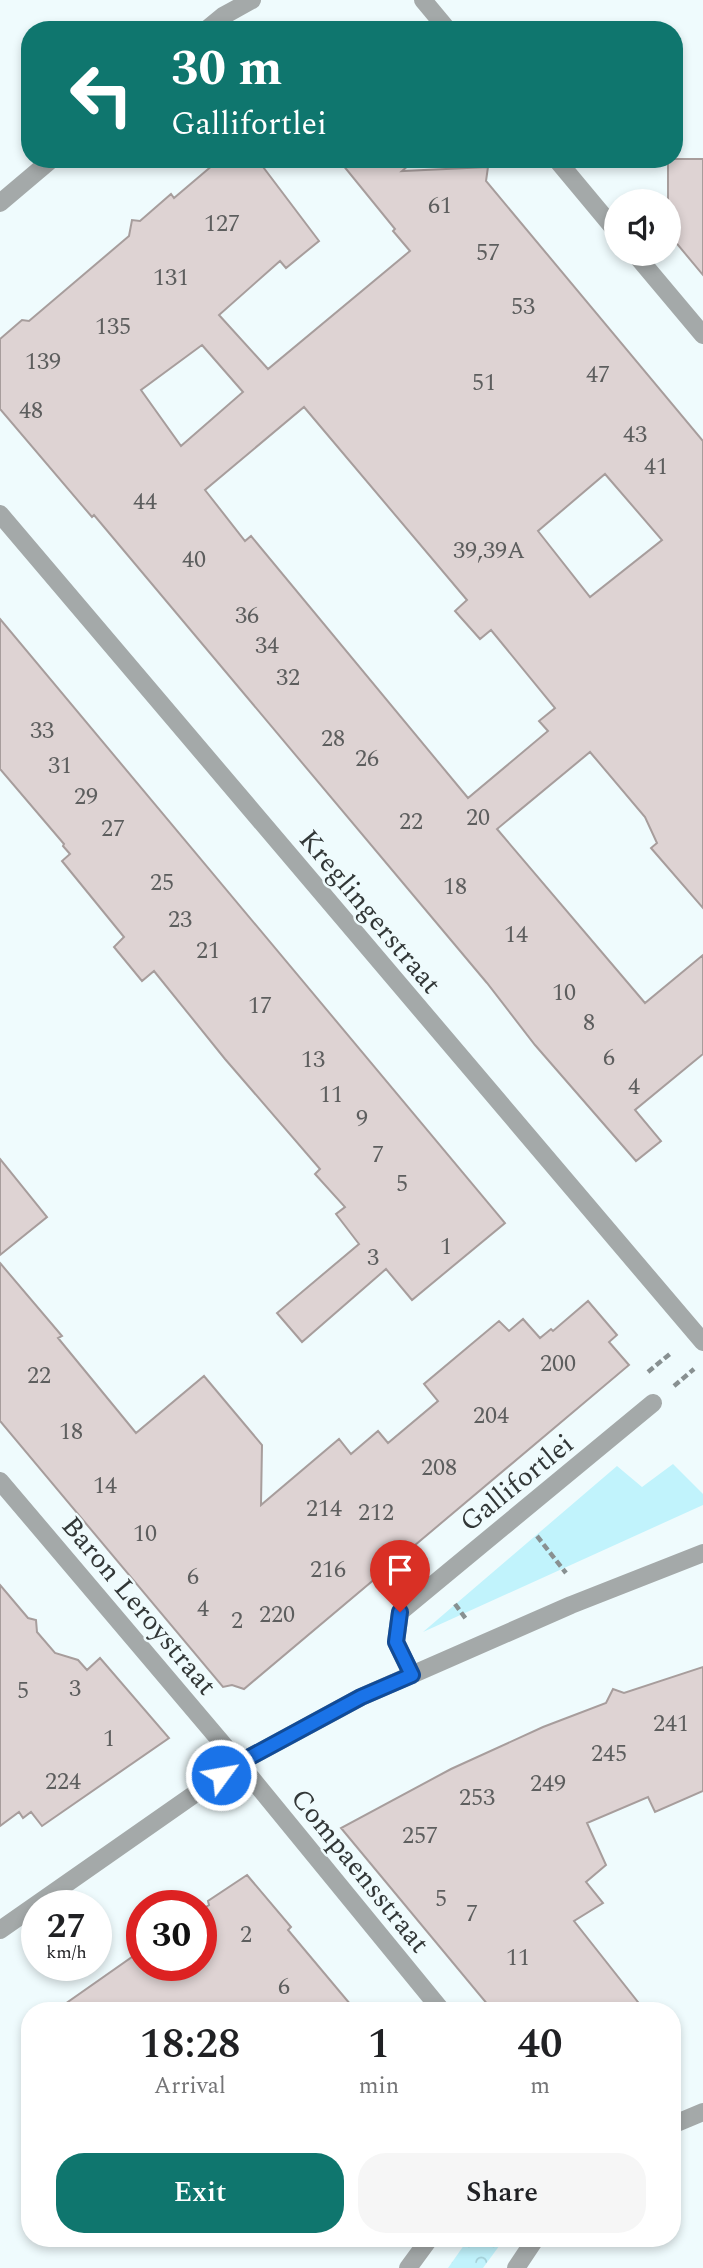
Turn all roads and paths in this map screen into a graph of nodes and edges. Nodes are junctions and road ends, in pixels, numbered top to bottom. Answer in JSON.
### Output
{"nodes":[{"id":1,"x":234,"y":0,"type":"edge"},
{"id":2,"x":252,"y":0,"type":"edge"},
{"id":3,"x":424,"y":0,"type":"edge"},
{"id":4,"x":223,"y":16,"type":"junction"},
{"id":5,"x":217,"y":21,"type":"edge"},
{"id":6,"x":441,"y":21,"type":"edge"},
{"id":7,"x":41,"y":168,"type":"edge"},
{"id":8,"x":564,"y":168,"type":"edge"},
{"id":9,"x":0,"y":203,"type":"edge"},
{"id":10,"x":604,"y":217,"type":"edge"},
{"id":11,"x":645,"y":266,"type":"edge"},
{"id":12,"x":703,"y":335,"type":"edge"},
{"id":13,"x":0,"y":514,"type":"edge"},
{"id":14,"x":699,"y":1337,"type":"edge"},
{"id":15,"x":649,"y":1406,"type":"joint"},
{"id":16,"x":0,"y":1481,"type":"edge"},
{"id":17,"x":519,"y":1513,"type":"junction"},
{"id":18,"x":703,"y":1553,"type":"edge"},
{"id":19,"x":437,"y":1581,"type":"junction"},
{"id":20,"x":587,"y":1599,"type":"junction"},
{"id":21,"x":485,"y":1643,"type":"junction"},
{"id":22,"x":412,"y":1675,"type":"junction"},
{"id":23,"x":239,"y":1763,"type":"junction"},
{"id":24,"x":0,"y":1930,"type":"edge"},
{"id":25,"x":435,"y":2002,"type":"edge"},
{"id":26,"x":703,"y":2112,"type":"edge"},
{"id":27,"x":681,"y":2121,"type":"edge"},
{"id":28,"x":423,"y":2247,"type":"edge"},
{"id":29,"x":530,"y":2247,"type":"edge"},
{"id":30,"x":408,"y":2268,"type":"edge"},
{"id":31,"x":516,"y":2268,"type":"edge"}],
"edges":[{"from":1,"to":4,"type":"street"},
{"from":2,"to":4,"type":"street"},
{"from":3,"to":6,"type":"street"},
{"from":4,"to":5,"type":"street"},
{"from":7,"to":9,"type":"street"},
{"from":8,"to":10,"type":"street"},
{"from":11,"to":12,"type":"street"},
{"from":13,"to":14,"type":"street","name":"Kreglingerstraat"},
{"from":14,"to":15,"type":"path"},
{"from":15,"to":17,"type":"street","name":"Gallifortlei"},
{"from":16,"to":23,"type":"street","name":"Baron Leroystraat"},
{"from":17,"to":19,"type":"street","name":"Gallifortlei"},
{"from":17,"to":20,"type":"path"},
{"from":18,"to":20,"type":"street"},
{"from":19,"to":21,"type":"path"},
{"from":19,"to":22,"type":"street","name":"Gallifortlei"},
{"from":20,"to":21,"type":"street"},
{"from":21,"to":22,"type":"street"},
{"from":22,"to":23,"type":"street"},
{"from":23,"to":24,"type":"street"},
{"from":23,"to":25,"type":"street","name":"Compaensstraat"},
{"from":26,"to":27,"type":"street"},
{"from":28,"to":30,"type":"street"},
{"from":29,"to":31,"type":"street"}]}
